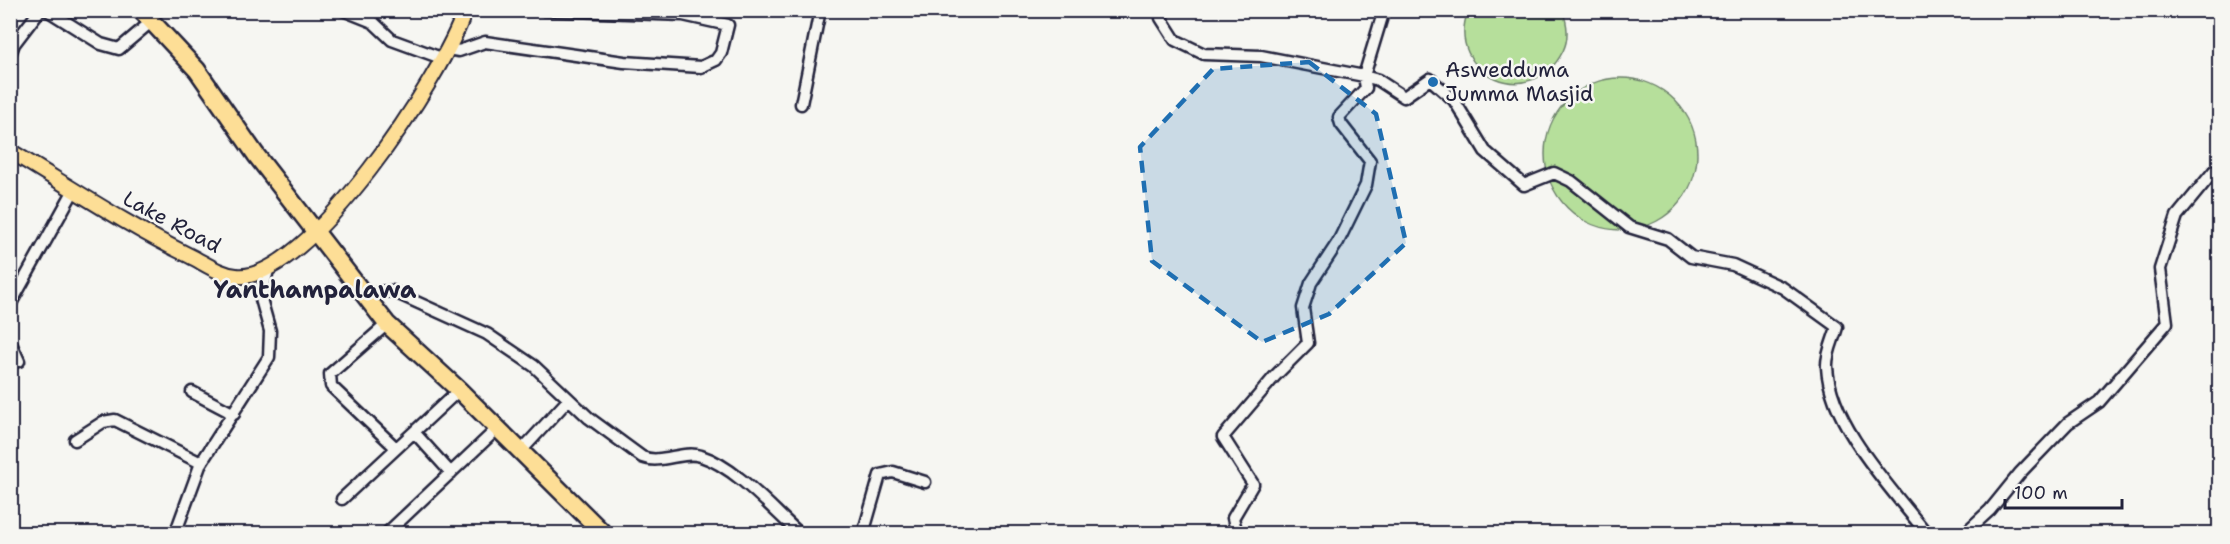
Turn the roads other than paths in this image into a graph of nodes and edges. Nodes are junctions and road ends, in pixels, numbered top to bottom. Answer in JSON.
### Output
{"nodes":[{"id":1,"x":40,"y":10,"type":"edge"},
{"id":2,"x":47,"y":10,"type":"edge"},
{"id":3,"x":343,"y":10,"type":"edge"},
{"id":4,"x":439,"y":10,"type":"edge"},
{"id":5,"x":506,"y":10,"type":"edge"},
{"id":6,"x":533,"y":10,"type":"edge"},
{"id":7,"x":544,"y":10,"type":"edge"},
{"id":8,"x":820,"y":10,"type":"edge"},
{"id":9,"x":1161,"y":10,"type":"edge"},
{"id":10,"x":1384,"y":10,"type":"edge"},
{"id":11,"x":464,"y":14,"type":"edge"},
{"id":12,"x":146,"y":16,"type":"edge"},
{"id":13,"x":446,"y":54,"type":"junction"},
{"id":14,"x":10,"y":55,"type":"edge"},
{"id":15,"x":1364,"y":76,"type":"junction"},
{"id":16,"x":801,"y":104,"type":"dead end"},
{"id":17,"x":10,"y":151,"type":"edge"},
{"id":18,"x":2220,"y":171,"type":"edge"},
{"id":19,"x":74,"y":190,"type":"junction"},
{"id":20,"x":314,"y":231,"type":"junction"},
{"id":21,"x":268,"y":270,"type":"junction"},
{"id":22,"x":366,"y":299,"type":"junction"},
{"id":23,"x":10,"y":305,"type":"edge"},
{"id":24,"x":387,"y":324,"type":"junction"},
{"id":25,"x":10,"y":341,"type":"edge"},
{"id":26,"x":16,"y":365,"type":"edge"},
{"id":27,"x":459,"y":390,"type":"junction"},
{"id":28,"x":192,"y":392,"type":"dead end"},
{"id":29,"x":569,"y":399,"type":"junction"},
{"id":30,"x":234,"y":414,"type":"junction"},
{"id":31,"x":497,"y":429,"type":"junction"},
{"id":32,"x":414,"y":432,"type":"junction"},
{"id":33,"x":75,"y":440,"type":"dead end"},
{"id":34,"x":396,"y":448,"type":"junction"},
{"id":35,"x":521,"y":451,"type":"junction"},
{"id":36,"x":201,"y":463,"type":"junction"},
{"id":37,"x":451,"y":473,"type":"junction"},
{"id":38,"x":925,"y":482,"type":"dead end"},
{"id":39,"x":342,"y":499,"type":"dead end"},
{"id":40,"x":596,"y":531,"type":"edge"},
{"id":41,"x":175,"y":534,"type":"edge"},
{"id":42,"x":386,"y":534,"type":"edge"},
{"id":43,"x":800,"y":534,"type":"edge"},
{"id":44,"x":863,"y":534,"type":"edge"},
{"id":45,"x":1237,"y":534,"type":"edge"},
{"id":46,"x":1927,"y":534,"type":"edge"},
{"id":47,"x":1964,"y":534,"type":"edge"}],
"edges":[{"from":1,"to":14,"type":"street"},
{"from":2,"to":12,"type":"street"},
{"from":3,"to":13,"type":"street"},
{"from":4,"to":11,"type":"street"},
{"from":5,"to":6,"type":"street"},
{"from":7,"to":13,"type":"street"},
{"from":8,"to":16,"type":"street"},
{"from":9,"to":15,"type":"street"},
{"from":10,"to":15,"type":"street"},
{"from":11,"to":13,"type":"main road"},
{"from":12,"to":20,"type":"highway"},
{"from":13,"to":20,"type":"main road"},
{"from":15,"to":45,"type":"street"},
{"from":15,"to":46,"type":"street"},
{"from":17,"to":19,"type":"main road","name":"Lake Road"},
{"from":18,"to":47,"type":"street"},
{"from":19,"to":21,"type":"main road","name":"Lake Road"},
{"from":19,"to":23,"type":"street"},
{"from":20,"to":21,"type":"main road"},
{"from":20,"to":22,"type":"highway"},
{"from":21,"to":30,"type":"street"},
{"from":22,"to":24,"type":"highway"},
{"from":22,"to":29,"type":"street"},
{"from":24,"to":27,"type":"highway"},
{"from":24,"to":34,"type":"street"},
{"from":25,"to":26,"type":"street"},
{"from":27,"to":31,"type":"highway"},
{"from":27,"to":32,"type":"street"},
{"from":28,"to":30,"type":"street"},
{"from":29,"to":35,"type":"street"},
{"from":29,"to":43,"type":"street"},
{"from":30,"to":36,"type":"street"},
{"from":31,"to":35,"type":"highway"},
{"from":31,"to":37,"type":"street"},
{"from":32,"to":34,"type":"street"},
{"from":32,"to":37,"type":"street"},
{"from":33,"to":36,"type":"street"},
{"from":34,"to":39,"type":"street"},
{"from":35,"to":40,"type":"highway"},
{"from":36,"to":41,"type":"street"},
{"from":37,"to":42,"type":"street"},
{"from":38,"to":44,"type":"street"}]}
